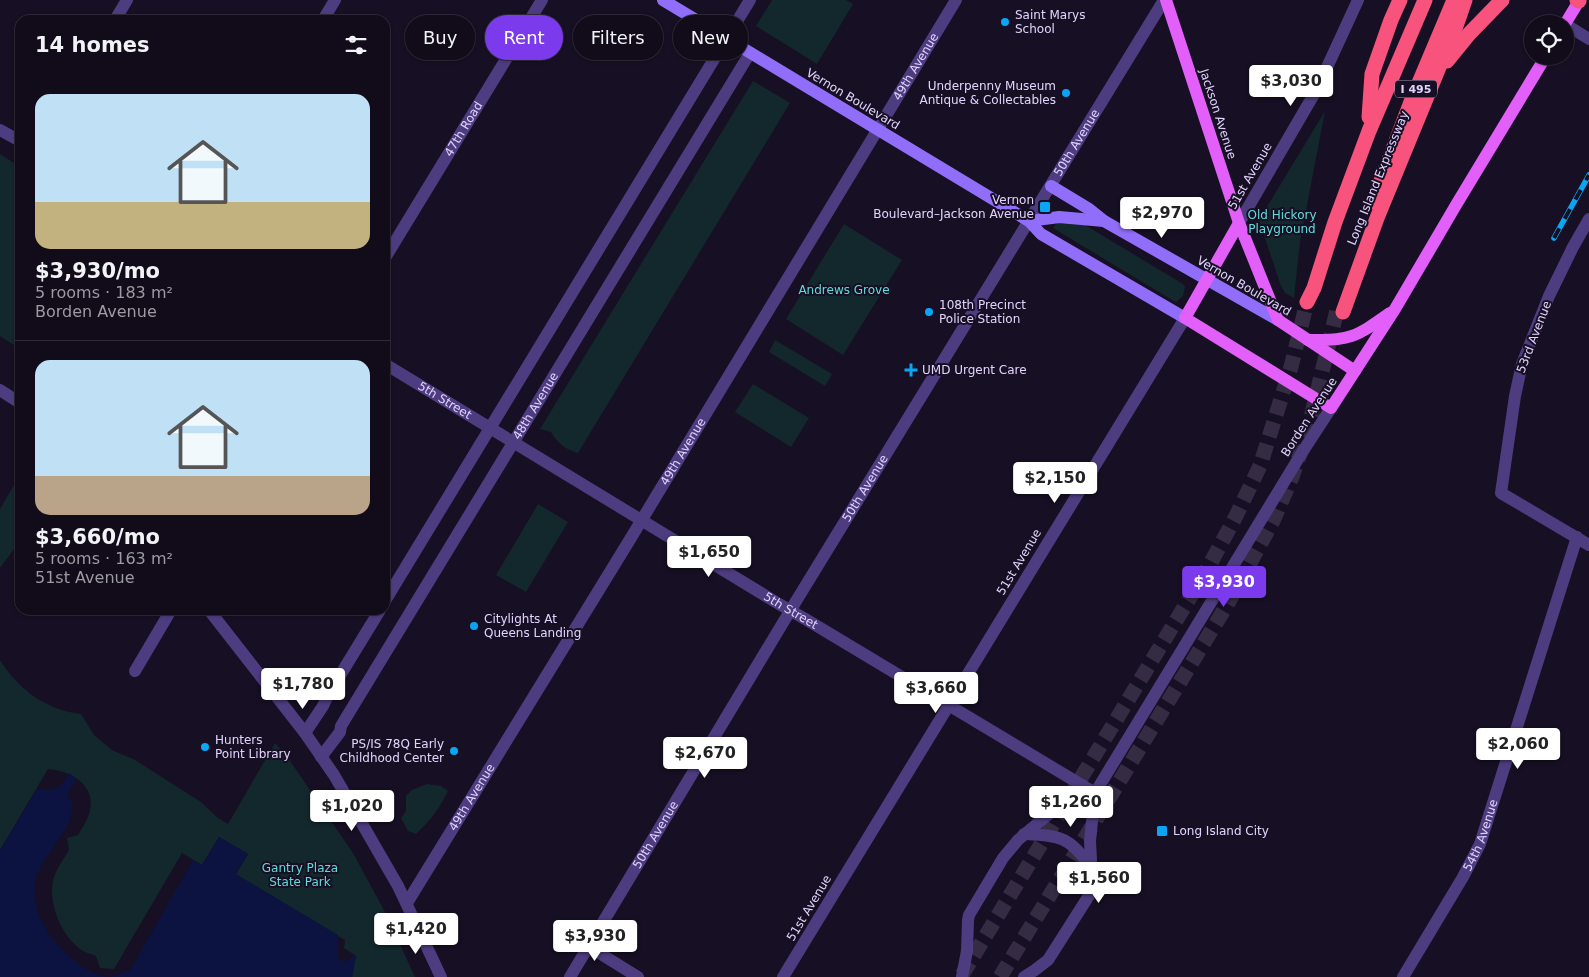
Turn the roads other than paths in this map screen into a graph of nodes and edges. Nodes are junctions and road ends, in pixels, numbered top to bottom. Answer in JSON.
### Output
{"nodes":[{"id":1,"x":127,"y":0,"type":"edge"},
{"id":2,"x":335,"y":0,"type":"edge"},
{"id":3,"x":542,"y":0,"type":"edge"},
{"id":4,"x":662,"y":0,"type":"edge"},
{"id":5,"x":750,"y":0,"type":"edge"},
{"id":6,"x":956,"y":0,"type":"edge"},
{"id":7,"x":1165,"y":0,"type":"edge"},
{"id":8,"x":1358,"y":0,"type":"edge"},
{"id":9,"x":1400,"y":0,"type":"edge"},
{"id":10,"x":1425,"y":0,"type":"edge"},
{"id":11,"x":1454,"y":0,"type":"edge"},
{"id":12,"x":1465,"y":0,"type":"edge"},
{"id":13,"x":1469,"y":0,"type":"edge"},
{"id":14,"x":1502,"y":0,"type":"edge"},
{"id":15,"x":1582,"y":1,"type":"edge"},
{"id":16,"x":118,"y":15,"type":"edge"},
{"id":17,"x":326,"y":15,"type":"edge"},
{"id":18,"x":687,"y":15,"type":"edge"},
{"id":19,"x":741,"y":15,"type":"edge"},
{"id":20,"x":1572,"y":15,"type":"edge"},
{"id":21,"x":1456,"y":26,"type":"junction"},
{"id":22,"x":1574,"y":30,"type":"edge"},
{"id":23,"x":1589,"y":39,"type":"edge"},
{"id":24,"x":750,"y":53,"type":"joint"},
{"id":25,"x":714,"y":60,"type":"edge"},
{"id":26,"x":1541,"y":65,"type":"edge"},
{"id":27,"x":1436,"y":76,"type":"junction"},
{"id":28,"x":0,"y":130,"type":"edge"},
{"id":29,"x":877,"y":130,"type":"junction"},
{"id":30,"x":1369,"y":131,"type":"junction"},
{"id":31,"x":15,"y":138,"type":"edge"},
{"id":32,"x":1051,"y":186,"type":"junction"},
{"id":33,"x":1589,"y":219,"type":"edge"},
{"id":34,"x":1104,"y":221,"type":"junction"},
{"id":35,"x":1029,"y":222,"type":"junction"},
{"id":36,"x":1239,"y":222,"type":"junction"},
{"id":37,"x":390,"y":250,"type":"edge"},
{"id":38,"x":1207,"y":280,"type":"junction"},
{"id":39,"x":1310,"y":303,"type":"tunnel mouth"},
{"id":40,"x":1395,"y":309,"type":"junction"},
{"id":41,"x":1185,"y":318,"type":"junction"},
{"id":42,"x":1278,"y":320,"type":"junction"},
{"id":43,"x":1308,"y":340,"type":"junction"},
{"id":44,"x":390,"y":367,"type":"edge"},
{"id":45,"x":1355,"y":371,"type":"junction"},
{"id":46,"x":0,"y":390,"type":"edge"},
{"id":47,"x":15,"y":400,"type":"edge"},
{"id":48,"x":1331,"y":408,"type":"junction"},
{"id":49,"x":490,"y":428,"type":"junction"},
{"id":50,"x":514,"y":442,"type":"junction"},
{"id":51,"x":641,"y":520,"type":"junction"},
{"id":52,"x":1577,"y":538,"type":"junction"},
{"id":53,"x":1589,"y":545,"type":"edge"},
{"id":54,"x":390,"y":593,"type":"edge"},
{"id":55,"x":790,"y":611,"type":"junction"},
{"id":56,"x":168,"y":615,"type":"edge"},
{"id":57,"x":213,"y":615,"type":"edge"},
{"id":58,"x":377,"y":615,"type":"edge"},
{"id":59,"x":135,"y":671,"type":"dead end"},
{"id":60,"x":948,"y":706,"type":"junction"},
{"id":61,"x":304,"y":733,"type":"junction"},
{"id":62,"x":321,"y":757,"type":"junction"},
{"id":63,"x":1095,"y":793,"type":"junction"},
{"id":64,"x":1024,"y":834,"type":"junction"},
{"id":65,"x":1092,"y":870,"type":"junction"},
{"id":66,"x":407,"y":903,"type":"junction"},
{"id":67,"x":588,"y":946,"type":"junction"},
{"id":68,"x":441,"y":977,"type":"edge"},
{"id":69,"x":570,"y":977,"type":"edge"},
{"id":70,"x":638,"y":977,"type":"edge"},
{"id":71,"x":783,"y":977,"type":"edge"},
{"id":72,"x":962,"y":977,"type":"edge"},
{"id":73,"x":1024,"y":977,"type":"edge"},
{"id":74,"x":1403,"y":977,"type":"edge"}],
"edges":[{"from":1,"to":16,"type":"street"},
{"from":2,"to":17,"type":"street"},
{"from":3,"to":37,"type":"street","name":"47th Road"},
{"from":4,"to":18,"type":"main road","name":"Vernon Boulevard"},
{"from":5,"to":19,"type":"street"},
{"from":6,"to":29,"type":"street","name":"49th Avenue"},
{"from":7,"to":32,"type":"street","name":"50th Avenue"},
{"from":7,"to":36,"type":"main road","name":"Jackson Avenue"},
{"from":8,"to":36,"type":"street","name":"51st Avenue"},
{"from":9,"to":30,"type":"highway"},
{"from":10,"to":30,"type":"highway","name":"Long Island Expressway","number":"I 495"},
{"from":11,"to":27,"type":"highway","name":"Long Island Expressway","number":"I 495"},
{"from":12,"to":21,"type":"highway","name":"Long Island Expressway","number":"I 495"},
{"from":13,"to":21,"type":"highway"},
{"from":14,"to":27,"type":"highway"},
{"from":15,"to":20,"type":"main road"},
{"from":21,"to":27,"type":"highway","name":"Long Island Expressway","number":"I 495"},
{"from":22,"to":23,"type":"street"},
{"from":24,"to":29,"type":"main road","name":"Vernon Boulevard"},
{"from":24,"to":50,"type":"street","name":"48th Avenue"},
{"from":25,"to":49,"type":"street"},
{"from":26,"to":40,"type":"main road","name":"Borden Avenue"},
{"from":28,"to":31,"type":"street"},
{"from":29,"to":35,"type":"main road","name":"Vernon Boulevard"},
{"from":29,"to":51,"type":"street","name":"49th Avenue"},
{"from":30,"to":39,"type":"highway","name":"Long Island Expressway","number":"I 495"},
{"from":32,"to":34,"type":"main road"},
{"from":32,"to":35,"type":"street","name":"50th Avenue"},
{"from":33,"to":52,"type":"street","name":"53rd Avenue"},
{"from":34,"to":35,"type":"main road","name":"Vernon Boulevard"},
{"from":34,"to":38,"type":"main road","name":"Vernon Boulevard"},
{"from":35,"to":41,"type":"main road","name":"Vernon Boulevard"},
{"from":35,"to":55,"type":"street","name":"50th Avenue"},
{"from":36,"to":38,"type":"main road","name":"51st Avenue"},
{"from":36,"to":42,"type":"main road","name":"Jackson Avenue"},
{"from":38,"to":41,"type":"main road","name":"51st Avenue"},
{"from":38,"to":42,"type":"main road","name":"Vernon Boulevard"},
{"from":40,"to":43,"type":"main road"},
{"from":40,"to":45,"type":"main road","name":"Borden Avenue"},
{"from":41,"to":48,"type":"main road","name":"Vernon Boulevard"},
{"from":41,"to":60,"type":"street","name":"51st Avenue"},
{"from":42,"to":43,"type":"main road","name":"Vernon Boulevard"},
{"from":43,"to":45,"type":"main road","name":"Vernon Boulevard"},
{"from":44,"to":49,"type":"street","name":"5th Street"},
{"from":45,"to":48,"type":"main road","name":"Borden Avenue"},
{"from":46,"to":47,"type":"street"},
{"from":48,"to":63,"type":"street","name":"Borden Avenue"},
{"from":49,"to":50,"type":"street","name":"5th Street"},
{"from":49,"to":54,"type":"street"},
{"from":50,"to":51,"type":"street","name":"5th Street"},
{"from":50,"to":62,"type":"street","name":"48th Avenue"},
{"from":51,"to":55,"type":"street","name":"5th Street"},
{"from":51,"to":66,"type":"street","name":"49th Avenue"},
{"from":52,"to":53,"type":"street"},
{"from":52,"to":74,"type":"street","name":"54th Avenue"},
{"from":55,"to":60,"type":"street","name":"5th Street"},
{"from":55,"to":67,"type":"street","name":"50th Avenue"},
{"from":56,"to":59,"type":"street"},
{"from":57,"to":61,"type":"street"},
{"from":58,"to":61,"type":"street"},
{"from":60,"to":63,"type":"street","name":"5th Street"},
{"from":60,"to":71,"type":"street","name":"51st Avenue"},
{"from":61,"to":62,"type":"street"},
{"from":62,"to":66,"type":"street"},
{"from":63,"to":64,"type":"street"},
{"from":63,"to":65,"type":"street","name":"Borden Avenue"},
{"from":64,"to":65,"type":"street"},
{"from":64,"to":72,"type":"street"},
{"from":65,"to":73,"type":"street","name":"Borden Avenue"},
{"from":66,"to":68,"type":"street"},
{"from":67,"to":69,"type":"street","name":"50th Avenue"},
{"from":67,"to":70,"type":"street"}]}
